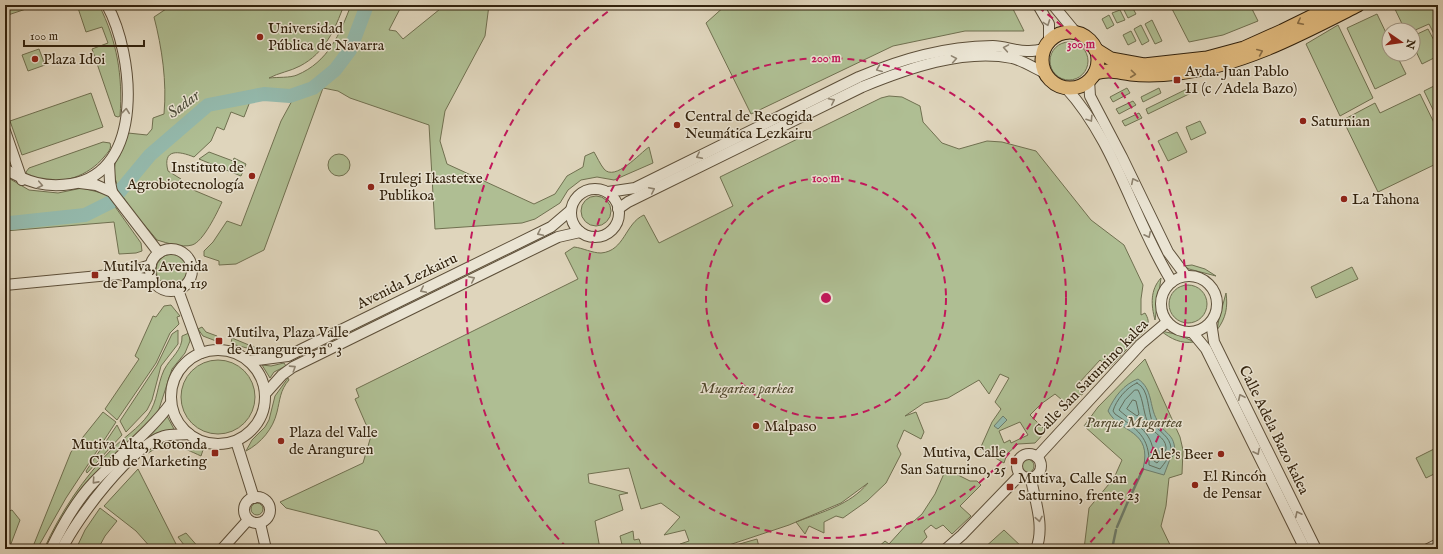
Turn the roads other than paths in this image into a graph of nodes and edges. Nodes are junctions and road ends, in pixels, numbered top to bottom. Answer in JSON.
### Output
{"nodes":[{"id":1,"x":106,"y":5,"type":"edge"},
{"id":2,"x":1038,"y":5,"type":"edge"},
{"id":3,"x":1053,"y":5,"type":"edge"},
{"id":4,"x":1335,"y":5,"type":"edge"},
{"id":5,"x":1358,"y":5,"type":"edge"},
{"id":6,"x":1077,"y":34,"type":"junction"},
{"id":7,"x":1047,"y":45,"type":"junction"},
{"id":8,"x":1095,"y":49,"type":"junction"},
{"id":9,"x":1045,"y":73,"type":"junction"},
{"id":10,"x":1092,"y":77,"type":"junction"},
{"id":11,"x":1066,"y":88,"type":"junction"},
{"id":12,"x":6,"y":136,"type":"edge"},
{"id":13,"x":109,"y":163,"type":"junction"},
{"id":14,"x":5,"y":169,"type":"edge"},
{"id":15,"x":22,"y":180,"type":"junction"},
{"id":16,"x":80,"y":183,"type":"junction"},
{"id":17,"x":112,"y":192,"type":"junction"},
{"id":18,"x":608,"y":192,"type":"junction"},
{"id":19,"x":618,"y":209,"type":"junction"},
{"id":20,"x":571,"y":210,"type":"junction"},
{"id":21,"x":580,"y":232,"type":"junction"},
{"id":22,"x":159,"y":253,"type":"junction"},
{"id":23,"x":151,"y":265,"type":"junction"},
{"id":24,"x":120,"y":274,"type":"junction"},
{"id":25,"x":1186,"y":276,"type":"junction"},
{"id":26,"x":152,"y":280,"type":"junction"},
{"id":27,"x":1172,"y":282,"type":"junction"},
{"id":28,"x":5,"y":285,"type":"edge"},
{"id":29,"x":178,"y":290,"type":"junction"},
{"id":30,"x":1168,"y":322,"type":"junction"},
{"id":31,"x":1211,"y":322,"type":"junction"},
{"id":32,"x":1192,"y":332,"type":"junction"},
{"id":33,"x":202,"y":353,"type":"junction"},
{"id":34,"x":249,"y":361,"type":"junction"},
{"id":35,"x":265,"y":394,"type":"junction"},
{"id":36,"x":171,"y":403,"type":"junction"},
{"id":37,"x":189,"y":434,"type":"junction"},
{"id":38,"x":236,"y":441,"type":"junction"},
{"id":39,"x":1037,"y":457,"type":"junction"},
{"id":40,"x":1020,"y":475,"type":"junction"},
{"id":41,"x":1031,"y":479,"type":"junction"},
{"id":42,"x":254,"y":498,"type":"junction"},
{"id":43,"x":248,"y":520,"type":"junction"},
{"id":44,"x":260,"y":523,"type":"junction"},
{"id":45,"x":1438,"y":544,"type":"edge"},
{"id":46,"x":51,"y":549,"type":"edge"},
{"id":47,"x":62,"y":549,"type":"edge"},
{"id":48,"x":222,"y":549,"type":"edge"},
{"id":49,"x":266,"y":549,"type":"edge"},
{"id":50,"x":946,"y":549,"type":"edge"},
{"id":51,"x":1036,"y":549,"type":"edge"},
{"id":52,"x":1304,"y":549,"type":"edge"},
{"id":53,"x":1316,"y":549,"type":"edge"},
{"id":54,"x":1428,"y":549,"type":"edge"}],
"edges":[{"from":13,"to":1,"type":"street","one_way":true},
{"from":2,"to":7,"type":"street","one_way":true},
{"from":3,"to":6,"type":"street"},
{"from":4,"to":8,"type":"main road","one_way":true},
{"from":10,"to":5,"type":"main road","one_way":true},
{"from":6,"to":7,"type":"main road"},
{"from":6,"to":8,"type":"main road"},
{"from":7,"to":9,"type":"main road"},
{"from":7,"to":18,"type":"street","one_way":true},
{"from":8,"to":10,"type":"main road"},
{"from":9,"to":11,"type":"main road"},
{"from":19,"to":9,"type":"street","one_way":true},
{"from":10,"to":11,"type":"main road"},
{"from":25,"to":10,"type":"street","one_way":true},
{"from":11,"to":27,"type":"street","one_way":true},
{"from":12,"to":15,"type":"street"},
{"from":13,"to":16,"type":"street"},
{"from":13,"to":17,"type":"street"},
{"from":14,"to":15,"type":"street"},
{"from":15,"to":16,"type":"street","one_way":true},
{"from":16,"to":17,"type":"street"},
{"from":17,"to":22,"type":"street"},
{"from":18,"to":19,"type":"street"},
{"from":18,"to":20,"type":"street"},
{"from":19,"to":21,"type":"street"},
{"from":20,"to":21,"type":"street"},
{"from":20,"to":34,"type":"street","name":"Avenida Lezkairu","one_way":true},
{"from":35,"to":21,"type":"street","name":"Avenida Lezkairu","one_way":true},
{"from":22,"to":23,"type":"street"},
{"from":22,"to":29,"type":"street"},
{"from":23,"to":24,"type":"street"},
{"from":23,"to":26,"type":"street"},
{"from":24,"to":26,"type":"street"},
{"from":24,"to":28,"type":"street"},
{"from":25,"to":27,"type":"street"},
{"from":25,"to":31,"type":"street"},
{"from":26,"to":29,"type":"street"},
{"from":27,"to":30,"type":"street"},
{"from":29,"to":33,"type":"street"},
{"from":30,"to":32,"type":"street"},
{"from":30,"to":39,"type":"street","name":"Calle San Saturnino kalea"},
{"from":31,"to":32,"type":"street"},
{"from":53,"to":31,"type":"street","name":"Calle Adela Bazo kalea","one_way":true},
{"from":32,"to":52,"type":"street","name":"Calle Adela Bazo kalea","one_way":true},
{"from":33,"to":34,"type":"street"},
{"from":33,"to":36,"type":"street"},
{"from":34,"to":35,"type":"street"},
{"from":35,"to":38,"type":"street"},
{"from":36,"to":37,"type":"street"},
{"from":36,"to":46,"type":"street","one_way":true},
{"from":37,"to":38,"type":"street"},
{"from":37,"to":47,"type":"street"},
{"from":38,"to":42,"type":"street"},
{"from":39,"to":40,"type":"street"},
{"from":39,"to":41,"type":"street"},
{"from":40,"to":41,"type":"street"},
{"from":40,"to":50,"type":"street"},
{"from":41,"to":51,"type":"street","one_way":true},
{"from":42,"to":43,"type":"street"},
{"from":42,"to":44,"type":"street"},
{"from":43,"to":44,"type":"street"},
{"from":43,"to":48,"type":"street"},
{"from":44,"to":49,"type":"street"},
{"from":45,"to":54,"type":"street"}]}
